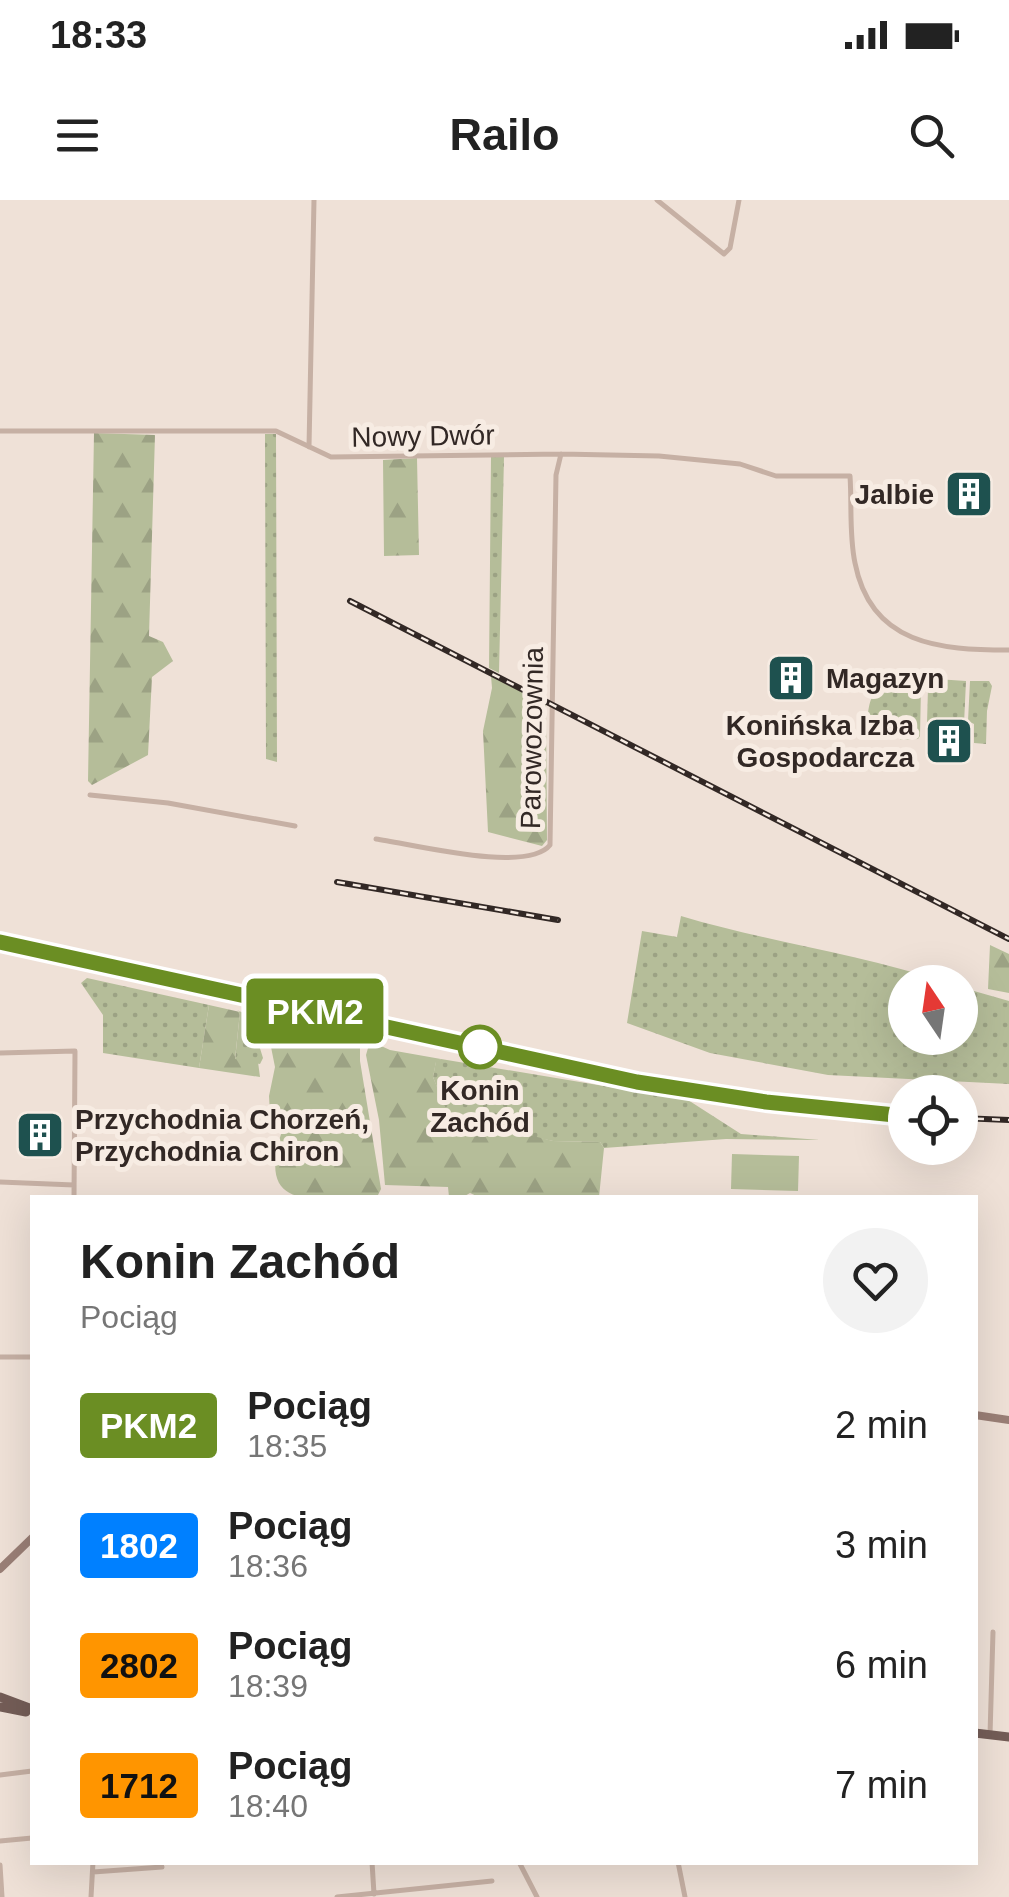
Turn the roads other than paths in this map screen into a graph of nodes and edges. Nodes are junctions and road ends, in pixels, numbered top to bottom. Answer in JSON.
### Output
{"nodes":[{"id":1,"x":314,"y":200,"type":"edge"},
{"id":2,"x":657,"y":200,"type":"edge"},
{"id":3,"x":739,"y":200,"type":"edge"},
{"id":4,"x":0,"y":431,"type":"edge"},
{"id":5,"x":309,"y":447,"type":"junction"},
{"id":6,"x":561,"y":454,"type":"junction"},
{"id":7,"x":1009,"y":650,"type":"edge"},
{"id":8,"x":90,"y":795,"type":"dead end"},
{"id":9,"x":296,"y":826,"type":"dead end"},
{"id":10,"x":376,"y":839,"type":"dead end"},
{"id":11,"x":0,"y":1053,"type":"edge"},
{"id":12,"x":0,"y":1182,"type":"edge"},
{"id":13,"x":74,"y":1185,"type":"junction"},
{"id":14,"x":74,"y":1195,"type":"edge"},
{"id":15,"x":0,"y":1357,"type":"edge"},
{"id":16,"x":30,"y":1357,"type":"edge"},
{"id":17,"x":978,"y":1415,"type":"edge"},
{"id":18,"x":1009,"y":1420,"type":"edge"},
{"id":19,"x":30,"y":1540,"type":"edge"},
{"id":20,"x":0,"y":1569,"type":"edge"},
{"id":21,"x":993,"y":1632,"type":"dead end"},
{"id":22,"x":0,"y":1697,"type":"edge"},
{"id":23,"x":0,"y":1707,"type":"edge"},
{"id":24,"x":30,"y":1710,"type":"edge"},
{"id":25,"x":30,"y":1711,"type":"edge"},
{"id":26,"x":30,"y":1711,"type":"edge"},
{"id":27,"x":0,"y":1716,"type":"edge"},
{"id":28,"x":978,"y":1733,"type":"edge"},
{"id":29,"x":990,"y":1734,"type":"junction"},
{"id":30,"x":1009,"y":1737,"type":"edge"},
{"id":31,"x":30,"y":1771,"type":"edge"},
{"id":32,"x":0,"y":1775,"type":"edge"},
{"id":33,"x":30,"y":1838,"type":"edge"},
{"id":34,"x":0,"y":1841,"type":"edge"},
{"id":35,"x":0,"y":1864,"type":"edge"},
{"id":36,"x":93,"y":1865,"type":"edge"},
{"id":37,"x":372,"y":1865,"type":"edge"},
{"id":38,"x":521,"y":1865,"type":"edge"},
{"id":39,"x":679,"y":1865,"type":"edge"},
{"id":40,"x":162,"y":1867,"type":"dead end"},
{"id":41,"x":94,"y":1872,"type":"junction"},
{"id":42,"x":492,"y":1881,"type":"dead end"},
{"id":43,"x":374,"y":1895,"type":"edge"},
{"id":44,"x":2,"y":1897,"type":"edge"},
{"id":45,"x":91,"y":1897,"type":"edge"},
{"id":46,"x":336,"y":1897,"type":"edge"},
{"id":47,"x":537,"y":1897,"type":"edge"},
{"id":48,"x":685,"y":1897,"type":"edge"}],
"edges":[{"from":1,"to":5,"type":"street"},
{"from":2,"to":3,"type":"street"},
{"from":4,"to":5,"type":"street","name":"Nowy Dwór"},
{"from":5,"to":6,"type":"street","name":"Nowy Dwór"},
{"from":6,"to":7,"type":"street","name":"Nowy Dwór"},
{"from":6,"to":10,"type":"street","name":"Parowozownia"},
{"from":8,"to":9,"type":"street"},
{"from":11,"to":13,"type":"street"},
{"from":12,"to":13,"type":"street"},
{"from":13,"to":14,"type":"street"},
{"from":15,"to":16,"type":"street"},
{"from":17,"to":18,"type":"street"},
{"from":19,"to":20,"type":"street"},
{"from":21,"to":29,"type":"street"},
{"from":22,"to":24,"type":"main road"},
{"from":23,"to":25,"type":"main road"},
{"from":26,"to":27,"type":"main road"},
{"from":28,"to":29,"type":"main road"},
{"from":29,"to":30,"type":"main road"},
{"from":31,"to":32,"type":"street"},
{"from":33,"to":34,"type":"street"},
{"from":35,"to":44,"type":"street"},
{"from":36,"to":41,"type":"street"},
{"from":37,"to":43,"type":"street"},
{"from":38,"to":47,"type":"street"},
{"from":39,"to":48,"type":"street"},
{"from":40,"to":41,"type":"street"},
{"from":41,"to":45,"type":"street"},
{"from":42,"to":43,"type":"street"},
{"from":43,"to":46,"type":"street"}]}
